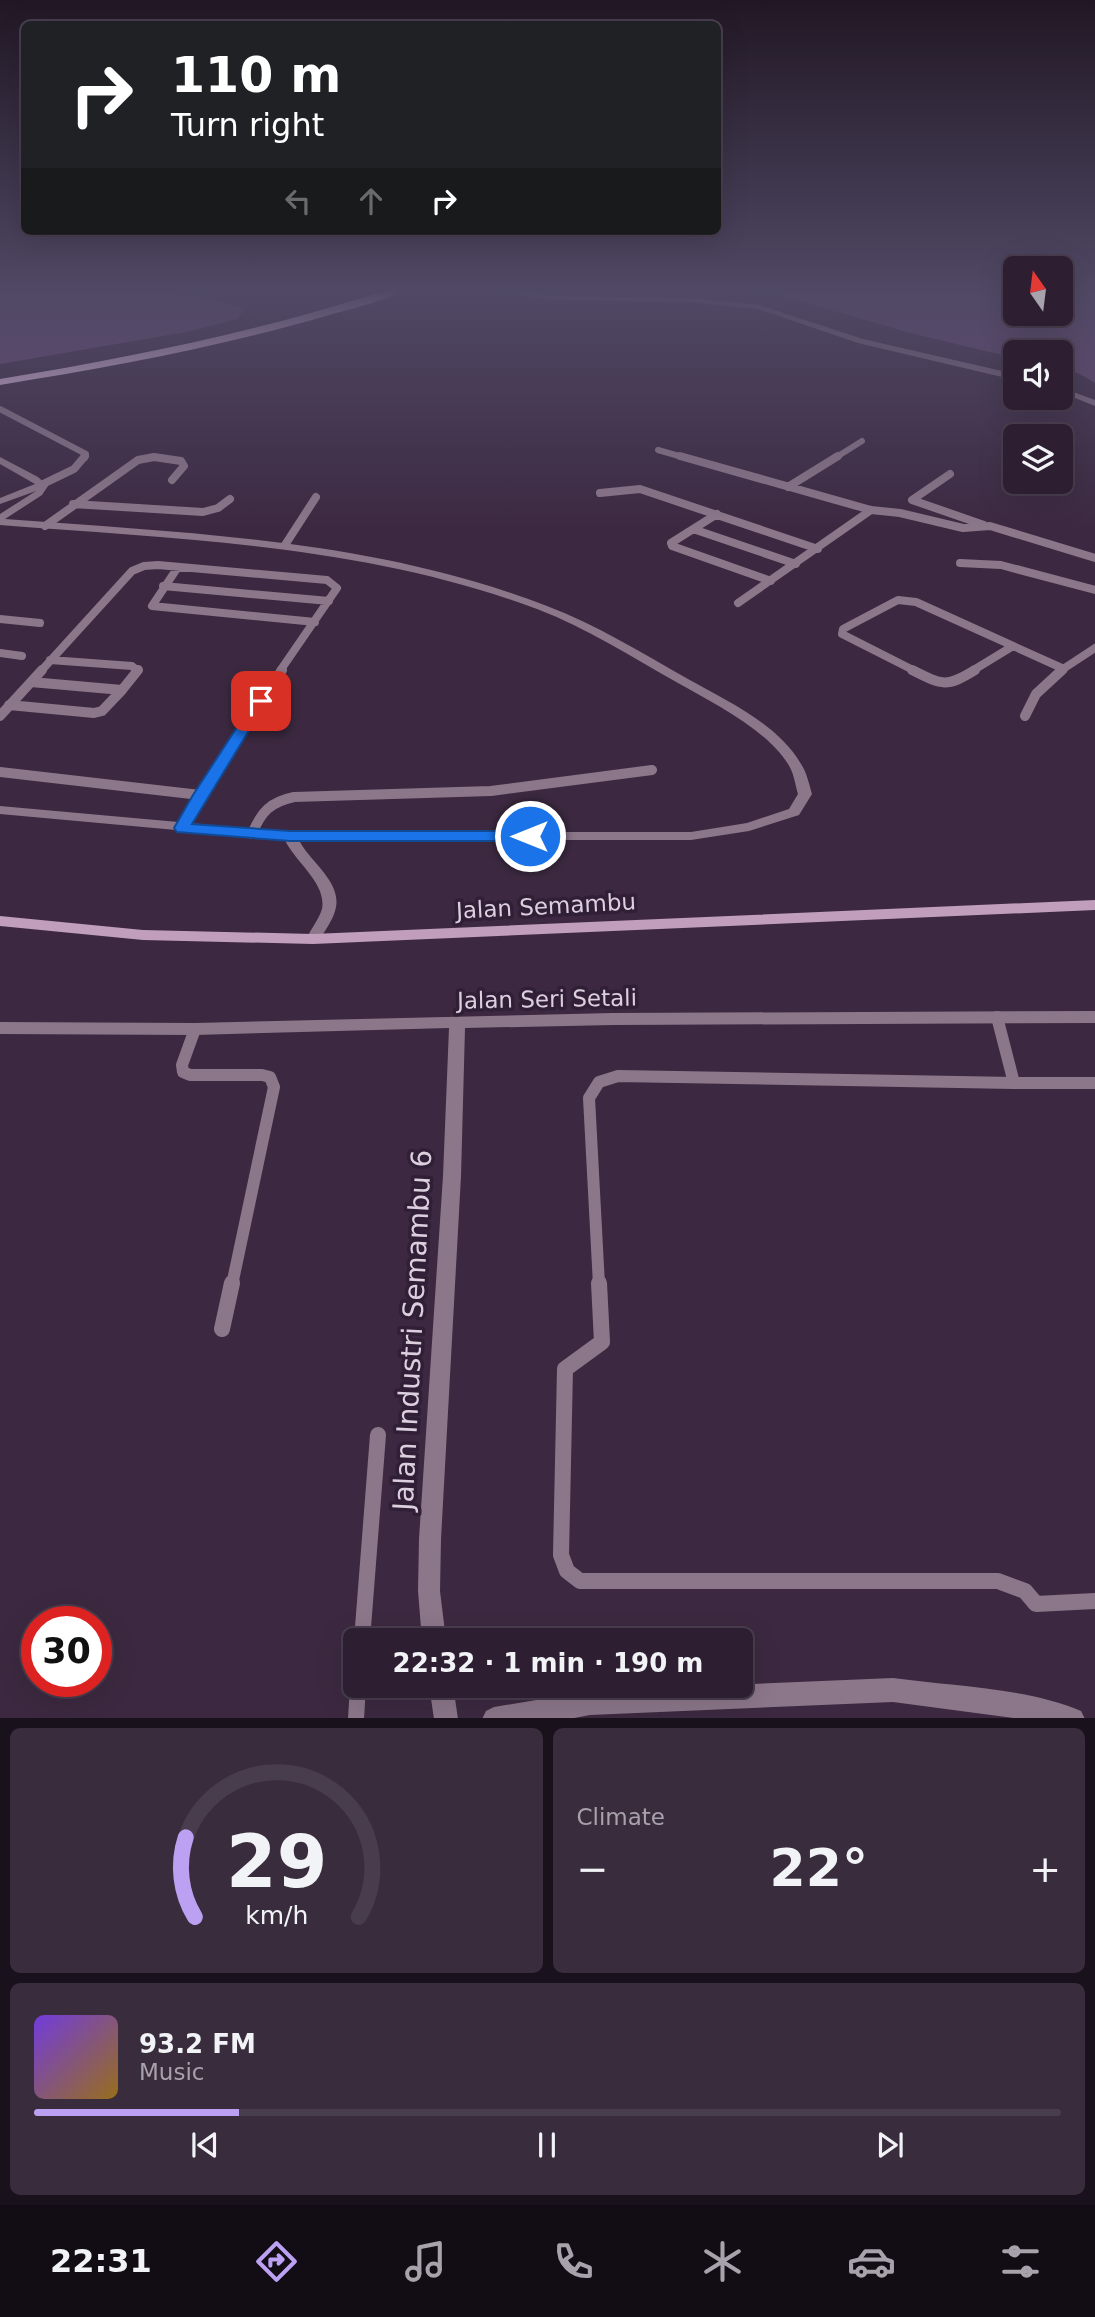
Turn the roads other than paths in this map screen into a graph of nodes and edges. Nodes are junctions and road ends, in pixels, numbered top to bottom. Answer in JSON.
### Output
{"nodes":[{"id":1,"x":68,"y":369,"type":"edge"},
{"id":2,"x":982,"y":369,"type":"edge"},
{"id":3,"x":1003,"y":374,"type":"edge"},
{"id":4,"x":0,"y":383,"type":"edge"},
{"id":5,"x":1073,"y":394,"type":"edge"},
{"id":6,"x":1095,"y":403,"type":"edge"},
{"id":7,"x":0,"y":409,"type":"edge"},
{"id":8,"x":862,"y":441,"type":"dead end"},
{"id":9,"x":658,"y":450,"type":"dead end"},
{"id":10,"x":0,"y":460,"type":"edge"},
{"id":11,"x":950,"y":474,"type":"dead end"},
{"id":12,"x":172,"y":480,"type":"dead end"},
{"id":13,"x":41,"y":485,"type":"junction"},
{"id":14,"x":788,"y":487,"type":"junction"},
{"id":15,"x":600,"y":493,"type":"dead end"},
{"id":16,"x":317,"y":497,"type":"dead end"},
{"id":17,"x":230,"y":499,"type":"dead end"},
{"id":18,"x":0,"y":501,"type":"edge"},
{"id":19,"x":74,"y":504,"type":"junction"},
{"id":20,"x":871,"y":510,"type":"junction"},
{"id":21,"x":717,"y":514,"type":"junction"},
{"id":22,"x":0,"y":520,"type":"edge"},
{"id":23,"x":45,"y":526,"type":"junction"},
{"id":24,"x":990,"y":526,"type":"junction"},
{"id":25,"x":693,"y":529,"type":"junction"},
{"id":26,"x":285,"y":545,"type":"junction"},
{"id":27,"x":818,"y":549,"type":"junction"},
{"id":28,"x":1095,"y":558,"type":"edge"},
{"id":29,"x":960,"y":563,"type":"dead end"},
{"id":30,"x":796,"y":564,"type":"junction"},
{"id":31,"x":178,"y":567,"type":"junction"},
{"id":32,"x":771,"y":581,"type":"junction"},
{"id":33,"x":163,"y":586,"type":"junction"},
{"id":34,"x":1095,"y":590,"type":"edge"},
{"id":35,"x":329,"y":601,"type":"junction"},
{"id":36,"x":738,"y":603,"type":"dead end"},
{"id":37,"x":0,"y":619,"type":"edge"},
{"id":38,"x":315,"y":622,"type":"junction"},
{"id":39,"x":40,"y":623,"type":"dead end"},
{"id":40,"x":1013,"y":646,"type":"junction"},
{"id":41,"x":1095,"y":648,"type":"edge"},
{"id":42,"x":0,"y":653,"type":"edge"},
{"id":43,"x":22,"y":656,"type":"dead end"},
{"id":44,"x":50,"y":660,"type":"junction"},
{"id":45,"x":1064,"y":669,"type":"junction"},
{"id":46,"x":31,"y":682,"type":"junction"},
{"id":47,"x":122,"y":690,"type":"junction"},
{"id":48,"x":9,"y":705,"type":"junction"},
{"id":49,"x":0,"y":716,"type":"edge"},
{"id":50,"x":1024,"y":716,"type":"dead end"},
{"id":51,"x":652,"y":770,"type":"dead end"},
{"id":52,"x":0,"y":772,"type":"edge"},
{"id":53,"x":200,"y":795,"type":"junction"},
{"id":54,"x":0,"y":810,"type":"edge"},
{"id":55,"x":182,"y":828,"type":"junction"},
{"id":56,"x":252,"y":834,"type":"junction"},
{"id":57,"x":290,"y":836,"type":"junction"},
{"id":58,"x":1095,"y":905,"type":"edge"},
{"id":59,"x":0,"y":921,"type":"edge"},
{"id":60,"x":313,"y":939,"type":"junction"},
{"id":61,"x":997,"y":1017,"type":"junction"},
{"id":62,"x":1095,"y":1017,"type":"edge"},
{"id":63,"x":457,"y":1024,"type":"junction"},
{"id":64,"x":0,"y":1028,"type":"edge"},
{"id":65,"x":195,"y":1029,"type":"junction"},
{"id":66,"x":1014,"y":1083,"type":"junction"},
{"id":67,"x":1095,"y":1083,"type":"edge"},
{"id":68,"x":222,"y":1329,"type":"dead end"},
{"id":69,"x":378,"y":1435,"type":"dead end"},
{"id":70,"x":1095,"y":1601,"type":"edge"},
{"id":71,"x":363,"y":1628,"type":"edge"},
{"id":72,"x":433,"y":1628,"type":"edge"},
{"id":73,"x":357,"y":1698,"type":"edge"},
{"id":74,"x":443,"y":1698,"type":"edge"},
{"id":75,"x":356,"y":1718,"type":"edge"},
{"id":76,"x":446,"y":1718,"type":"edge"},
{"id":77,"x":494,"y":1718,"type":"edge"},
{"id":78,"x":1073,"y":1718,"type":"edge"}],
"edges":[{"from":1,"to":4,"type":"highway"},
{"from":2,"to":3,"type":"street"},
{"from":5,"to":6,"type":"street"},
{"from":7,"to":13,"type":"lane"},
{"from":8,"to":14,"type":"lane"},
{"from":9,"to":14,"type":"lane"},
{"from":10,"to":13,"type":"street"},
{"from":11,"to":24,"type":"lane"},
{"from":12,"to":19,"type":"lane"},
{"from":13,"to":18,"type":"street"},
{"from":13,"to":22,"type":"street"},
{"from":14,"to":20,"type":"lane"},
{"from":15,"to":21,"type":"lane"},
{"from":16,"to":26,"type":"lane"},
{"from":17,"to":19,"type":"lane"},
{"from":19,"to":23,"type":"lane"},
{"from":20,"to":24,"type":"lane"},
{"from":20,"to":27,"type":"lane"},
{"from":21,"to":25,"type":"lane"},
{"from":21,"to":27,"type":"lane"},
{"from":22,"to":23,"type":"street"},
{"from":23,"to":26,"type":"street"},
{"from":24,"to":28,"type":"lane"},
{"from":25,"to":30,"type":"lane"},
{"from":25,"to":32,"type":"lane"},
{"from":26,"to":57,"type":"street"},
{"from":27,"to":30,"type":"lane"},
{"from":29,"to":34,"type":"lane"},
{"from":30,"to":32,"type":"lane"},
{"from":31,"to":33,"type":"lane"},
{"from":31,"to":35,"type":"lane"},
{"from":31,"to":44,"type":"lane"},
{"from":32,"to":36,"type":"lane"},
{"from":33,"to":35,"type":"lane"},
{"from":33,"to":38,"type":"lane"},
{"from":35,"to":38,"type":"lane"},
{"from":37,"to":39,"type":"lane"},
{"from":38,"to":53,"type":"lane"},
{"from":40,"to":40,"type":"lane"},
{"from":40,"to":45,"type":"lane"},
{"from":41,"to":45,"type":"lane"},
{"from":42,"to":43,"type":"lane"},
{"from":44,"to":46,"type":"lane"},
{"from":44,"to":47,"type":"lane"},
{"from":45,"to":50,"type":"lane"},
{"from":46,"to":47,"type":"lane"},
{"from":46,"to":48,"type":"lane"},
{"from":47,"to":48,"type":"lane"},
{"from":48,"to":49,"type":"lane"},
{"from":51,"to":56,"type":"lane"},
{"from":52,"to":53,"type":"lane"},
{"from":53,"to":55,"type":"lane"},
{"from":54,"to":55,"type":"street"},
{"from":55,"to":56,"type":"street"},
{"from":56,"to":57,"type":"street"},
{"from":57,"to":60,"type":"street"},
{"from":58,"to":60,"type":"main road","name":"Jalan Semambu"},
{"from":59,"to":60,"type":"main road","name":"Jalan Semambu"},
{"from":61,"to":62,"type":"street","name":"Jalan Seri Setali"},
{"from":61,"to":63,"type":"street","name":"Jalan Seri Setali"},
{"from":61,"to":66,"type":"lane"},
{"from":63,"to":65,"type":"street","name":"Jalan Seri Setali"},
{"from":63,"to":72,"type":"street","name":"Jalan Industri Semambu 6"},
{"from":64,"to":65,"type":"street","name":"Jalan Seri Setali"},
{"from":65,"to":68,"type":"lane"},
{"from":66,"to":67,"type":"lane"},
{"from":66,"to":70,"type":"lane"},
{"from":69,"to":71,"type":"lane"},
{"from":73,"to":75,"type":"lane"},
{"from":74,"to":76,"type":"street"},
{"from":77,"to":78,"type":"street"}]}
